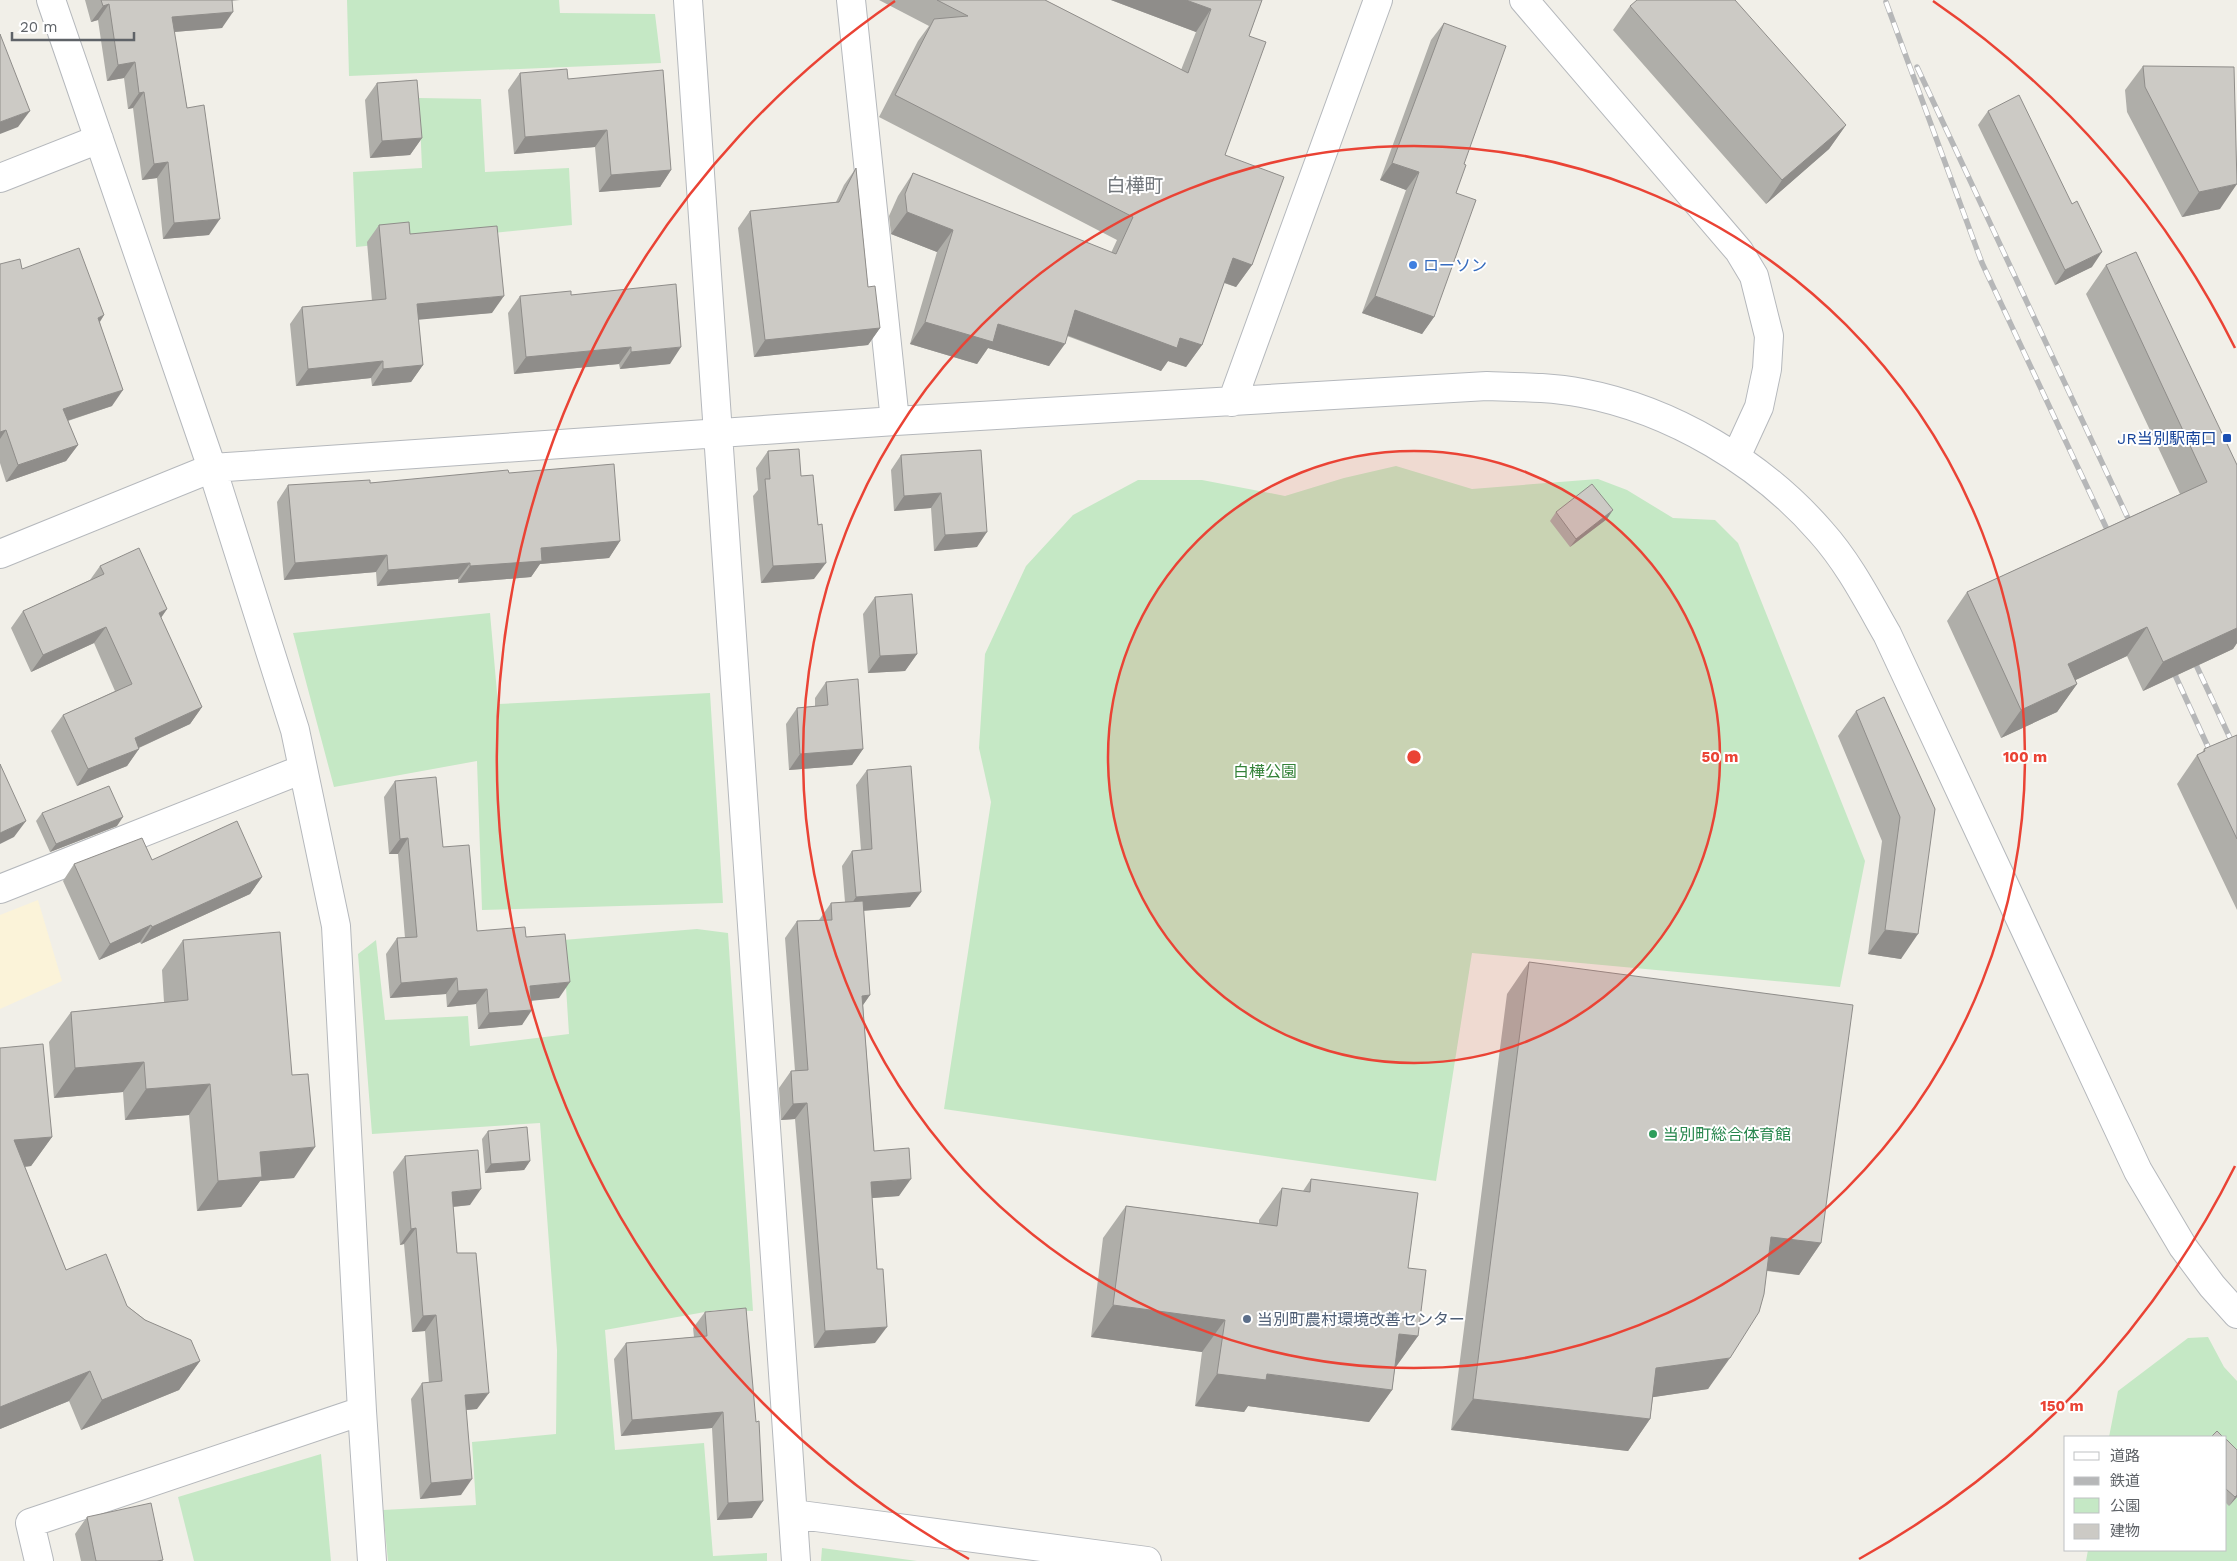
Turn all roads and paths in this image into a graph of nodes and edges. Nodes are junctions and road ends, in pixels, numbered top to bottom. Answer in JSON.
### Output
{"nodes":[{"id":1,"x":51,"y":0,"type":"edge"},
{"id":2,"x":688,"y":0,"type":"edge"},
{"id":3,"x":851,"y":0,"type":"edge"},
{"id":4,"x":1378,"y":0,"type":"edge"},
{"id":5,"x":1524,"y":0,"type":"edge"},
{"id":6,"x":99,"y":139,"type":"junction"},
{"id":7,"x":0,"y":178,"type":"edge"},
{"id":8,"x":1232,"y":402,"type":"junction"},
{"id":9,"x":896,"y":421,"type":"junction"},
{"id":10,"x":718,"y":433,"type":"junction"},
{"id":11,"x":1736,"y":457,"type":"junction"},
{"id":12,"x":212,"y":468,"type":"junction"},
{"id":13,"x":0,"y":554,"type":"edge"},
{"id":14,"x":303,"y":769,"type":"junction"},
{"id":15,"x":0,"y":889,"type":"edge"},
{"id":16,"x":2237,"y":1314,"type":"edge"},
{"id":17,"x":362,"y":1411,"type":"junction"},
{"id":18,"x":793,"y":1514,"type":"junction"},
{"id":19,"x":39,"y":1561,"type":"edge"},
{"id":20,"x":372,"y":1561,"type":"edge"},
{"id":21,"x":796,"y":1561,"type":"edge"},
{"id":22,"x":1147,"y":1561,"type":"edge"}],
"edges":[{"from":1,"to":6,"type":"street"},
{"from":2,"to":10,"type":"street"},
{"from":3,"to":9,"type":"street"},
{"from":4,"to":8,"type":"street"},
{"from":5,"to":11,"type":"street"},
{"from":6,"to":7,"type":"street"},
{"from":6,"to":12,"type":"street"},
{"from":8,"to":9,"type":"street"},
{"from":8,"to":11,"type":"street"},
{"from":9,"to":10,"type":"street"},
{"from":10,"to":12,"type":"street"},
{"from":10,"to":18,"type":"street"},
{"from":11,"to":16,"type":"street"},
{"from":12,"to":13,"type":"street"},
{"from":12,"to":14,"type":"street"},
{"from":14,"to":15,"type":"street"},
{"from":14,"to":17,"type":"street"},
{"from":17,"to":19,"type":"street"},
{"from":17,"to":20,"type":"street"},
{"from":18,"to":21,"type":"street"},
{"from":18,"to":22,"type":"street"}]}
